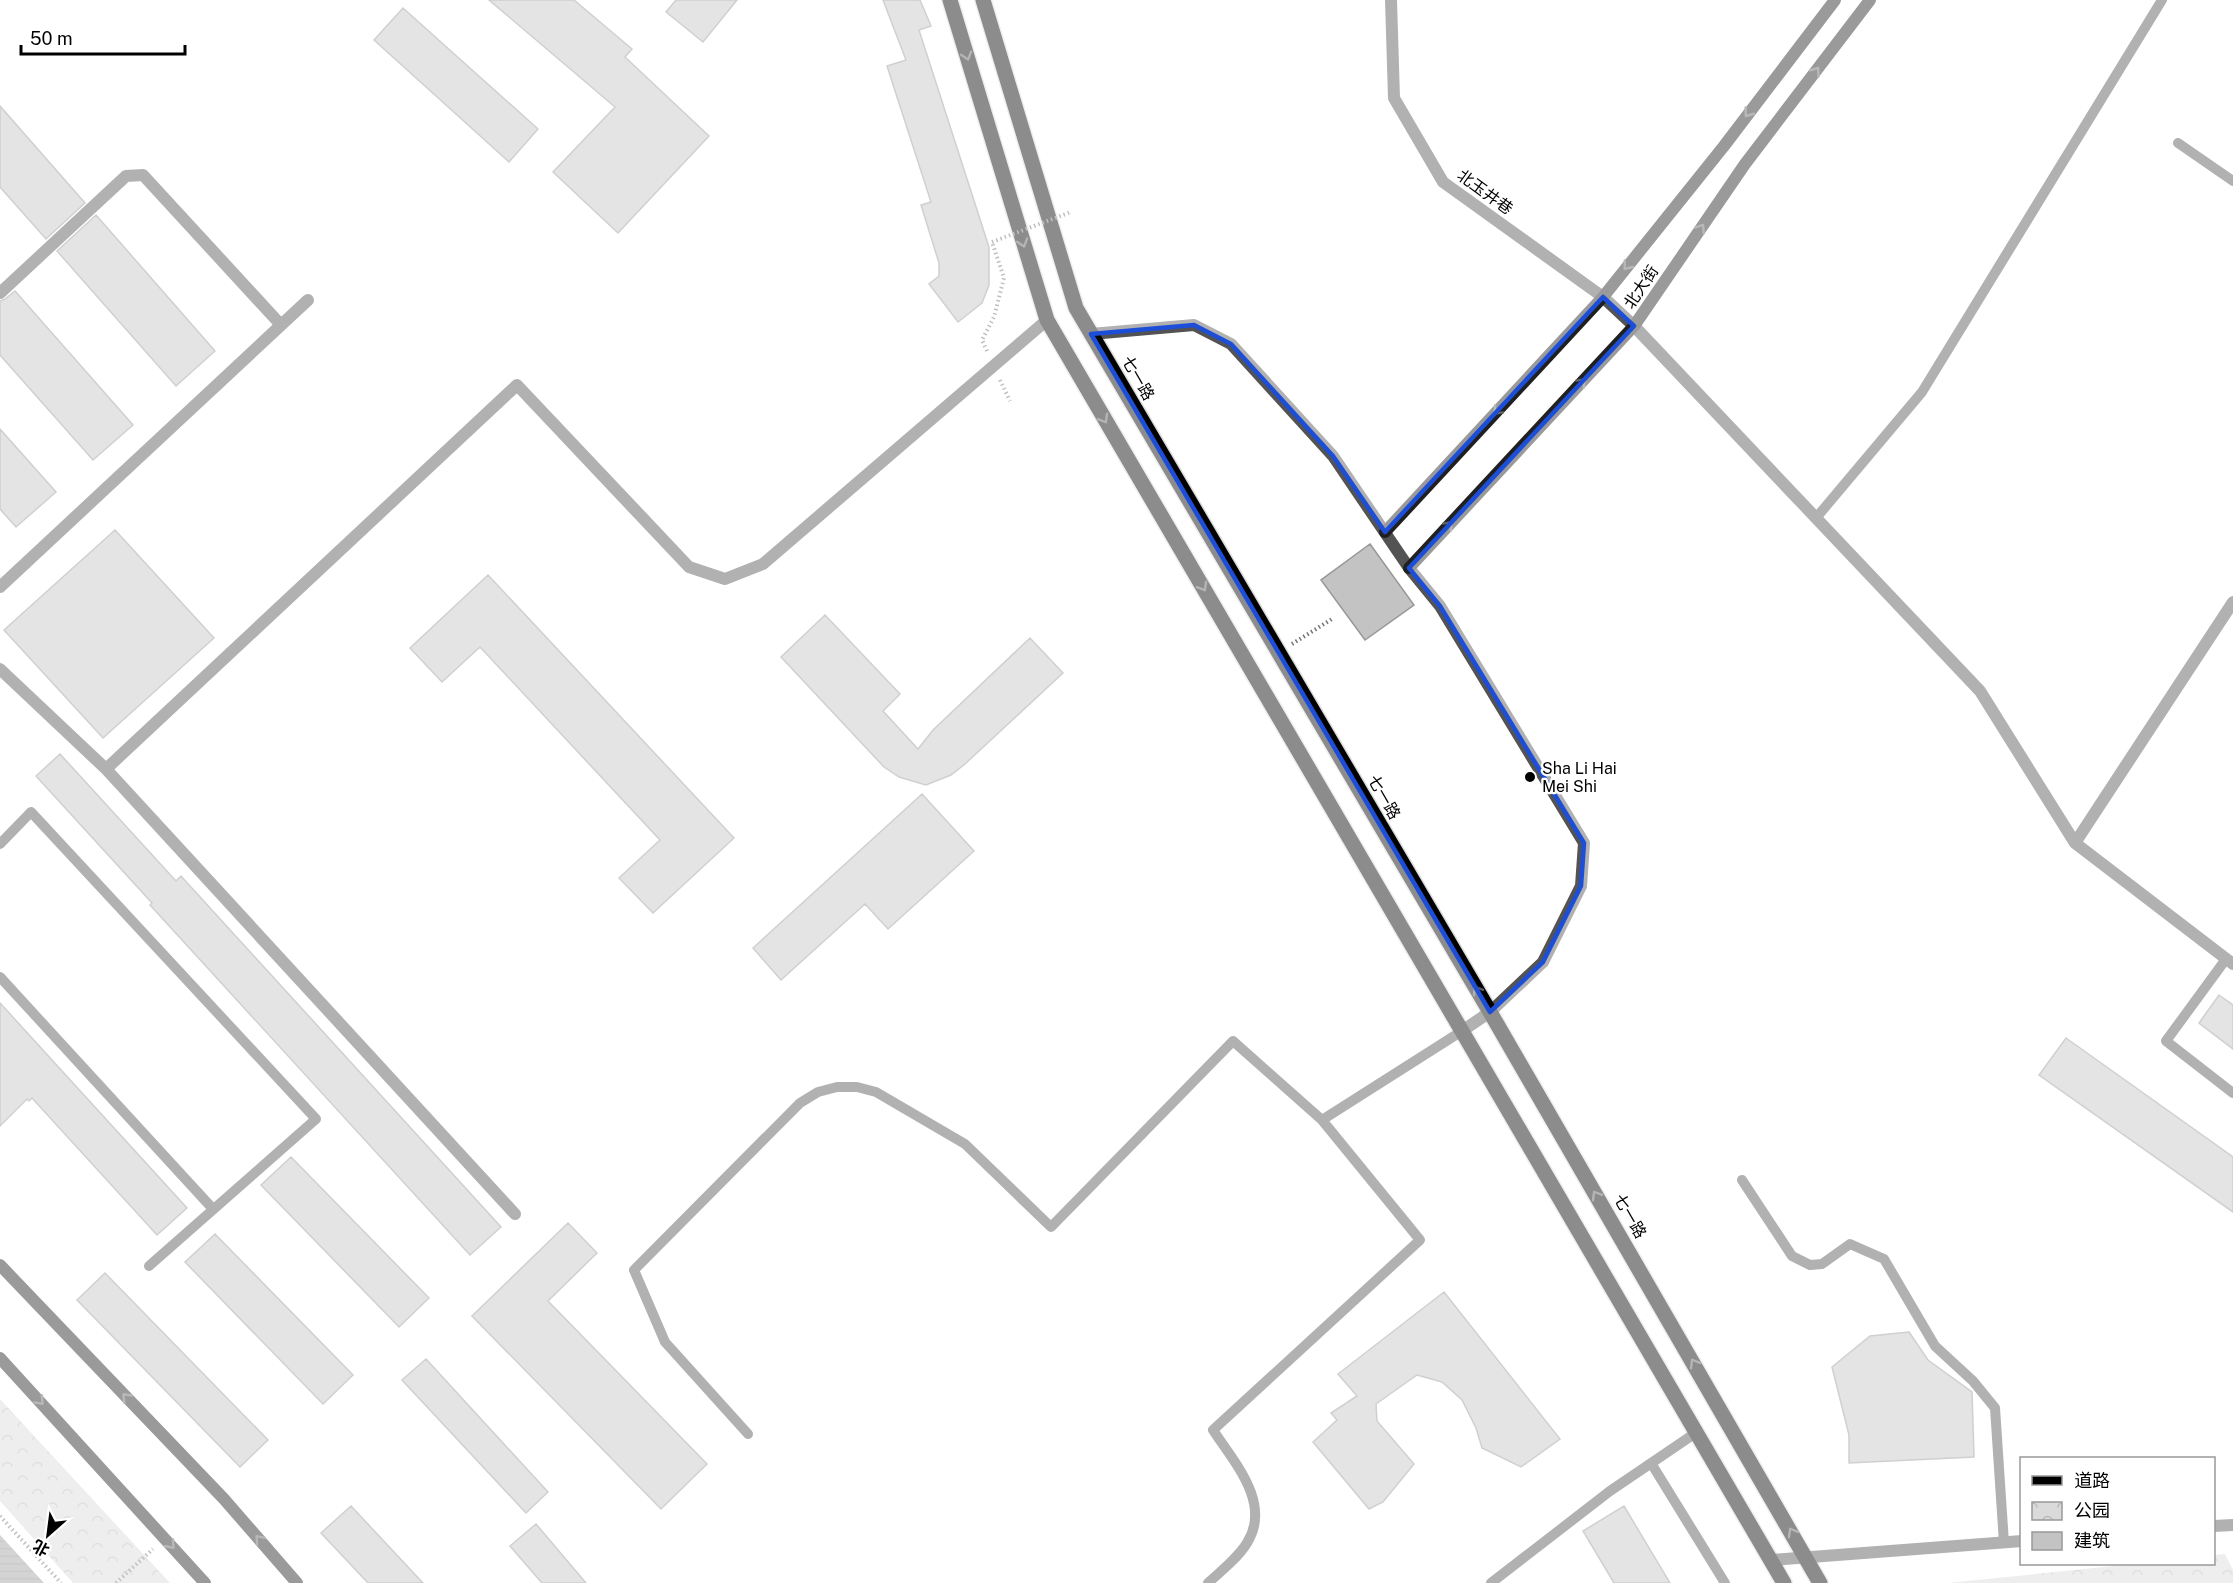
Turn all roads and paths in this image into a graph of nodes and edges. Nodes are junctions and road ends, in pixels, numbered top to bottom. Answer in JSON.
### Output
{"nodes":[{"id":1,"x":950,"y":0,"type":"edge"},
{"id":2,"x":983,"y":0,"type":"edge"},
{"id":3,"x":1390,"y":0,"type":"edge"},
{"id":4,"x":1835,"y":0,"type":"edge"},
{"id":5,"x":1870,"y":0,"type":"edge"},
{"id":6,"x":2162,"y":0,"type":"edge"},
{"id":7,"x":2178,"y":143,"type":"dead end"},
{"id":8,"x":2233,"y":181,"type":"edge"},
{"id":9,"x":1071,"y":212,"type":"dead end"},
{"id":10,"x":0,"y":293,"type":"edge"},
{"id":11,"x":1603,"y":297,"type":"junction"},
{"id":12,"x":308,"y":300,"type":"dead end"},
{"id":13,"x":1047,"y":320,"type":"junction"},
{"id":14,"x":281,"y":325,"type":"junction"},
{"id":15,"x":1634,"y":326,"type":"junction"},
{"id":16,"x":1091,"y":334,"type":"junction"},
{"id":17,"x":994,"y":366,"type":"junction"},
{"id":18,"x":1010,"y":401,"type":"dead end"},
{"id":19,"x":1816,"y":518,"type":"junction"},
{"id":20,"x":1385,"y":532,"type":"junction"},
{"id":21,"x":1409,"y":568,"type":"junction"},
{"id":22,"x":0,"y":587,"type":"edge"},
{"id":23,"x":2233,"y":602,"type":"edge"},
{"id":24,"x":1332,"y":619,"type":"dead end"},
{"id":25,"x":1278,"y":652,"type":"junction"},
{"id":26,"x":0,"y":669,"type":"edge"},
{"id":27,"x":106,"y":769,"type":"junction"},
{"id":28,"x":2075,"y":843,"type":"junction"},
{"id":29,"x":0,"y":844,"type":"edge"},
{"id":30,"x":2231,"y":959,"type":"edge"},
{"id":31,"x":0,"y":977,"type":"edge"},
{"id":32,"x":1490,"y":1012,"type":"junction"},
{"id":33,"x":1462,"y":1031,"type":"junction"},
{"id":34,"x":2233,"y":1093,"type":"edge"},
{"id":35,"x":1322,"y":1120,"type":"junction"},
{"id":36,"x":1742,"y":1180,"type":"dead end"},
{"id":37,"x":213,"y":1209,"type":"junction"},
{"id":38,"x":514,"y":1214,"type":"dead end"},
{"id":39,"x":0,"y":1266,"type":"edge"},
{"id":40,"x":149,"y":1266,"type":"dead end"},
{"id":41,"x":0,"y":1358,"type":"edge"},
{"id":42,"x":1697,"y":1432,"type":"junction"},
{"id":43,"x":748,"y":1434,"type":"dead end"},
{"id":44,"x":1651,"y":1463,"type":"junction"},
{"id":45,"x":0,"y":1516,"type":"edge"},
{"id":46,"x":2233,"y":1525,"type":"edge"},
{"id":47,"x":2215,"y":1526,"type":"edge"},
{"id":48,"x":165,"y":1538,"type":"junction"},
{"id":49,"x":2020,"y":1541,"type":"edge"},
{"id":50,"x":2004,"y":1543,"type":"junction"},
{"id":51,"x":1806,"y":1557,"type":"junction"},
{"id":52,"x":1772,"y":1560,"type":"junction"},
{"id":53,"x":61,"y":1583,"type":"edge"},
{"id":54,"x":116,"y":1583,"type":"edge"},
{"id":55,"x":205,"y":1583,"type":"edge"},
{"id":56,"x":297,"y":1583,"type":"edge"},
{"id":57,"x":1208,"y":1583,"type":"edge"},
{"id":58,"x":1491,"y":1583,"type":"edge"},
{"id":59,"x":1725,"y":1583,"type":"edge"},
{"id":60,"x":1784,"y":1583,"type":"edge"},
{"id":61,"x":1820,"y":1583,"type":"edge"}],
"edges":[{"from":1,"to":13,"type":"main road","one_way":true},
{"from":2,"to":16,"type":"main road","name":"七一路"},
{"from":3,"to":11,"type":"street","name":"北玉井巷"},
{"from":4,"to":11,"type":"main road","name":"北大街","one_way":true},
{"from":15,"to":5,"type":"main road","name":"北大街","one_way":true},
{"from":6,"to":19,"type":"lane"},
{"from":7,"to":8,"type":"lane"},
{"from":9,"to":17,"type":"path","bridge":true},
{"from":10,"to":14,"type":"street"},
{"from":11,"to":15,"type":"street","name":"北玉井巷"},
{"from":11,"to":20,"type":"main road","name":"北大街","one_way":true},
{"from":12,"to":14,"type":"street"},
{"from":13,"to":17,"type":"street"},
{"from":13,"to":33,"type":"main road","one_way":true},
{"from":14,"to":22,"type":"street"},
{"from":15,"to":19,"type":"street","name":"北玉井巷"},
{"from":21,"to":15,"type":"main road","name":"北大街","one_way":true},
{"from":16,"to":20,"type":"street"},
{"from":16,"to":25,"type":"main road","name":"七一路"},
{"from":17,"to":18,"type":"path"},
{"from":17,"to":27,"type":"street"},
{"from":19,"to":28,"type":"street","name":"北玉井巷"},
{"from":20,"to":21,"type":"street"},
{"from":21,"to":32,"type":"street"},
{"from":23,"to":28,"type":"street"},
{"from":24,"to":25,"type":"path"},
{"from":32,"to":25,"type":"main road","name":"七一路","one_way":true},
{"from":26,"to":27,"type":"street"},
{"from":27,"to":38,"type":"street"},
{"from":28,"to":30,"type":"street"},
{"from":29,"to":37,"type":"lane"},
{"from":30,"to":34,"type":"lane"},
{"from":31,"to":37,"type":"lane"},
{"from":32,"to":33,"type":"street"},
{"from":51,"to":32,"type":"main road","name":"七一路","one_way":true},
{"from":33,"to":35,"type":"lane"},
{"from":33,"to":42,"type":"main road"},
{"from":35,"to":43,"type":"lane"},
{"from":35,"to":57,"type":"lane"},
{"from":36,"to":50,"type":"lane"},
{"from":37,"to":40,"type":"lane"},
{"from":56,"to":39,"type":"main road","one_way":true},
{"from":41,"to":48,"type":"main road","one_way":true},
{"from":42,"to":44,"type":"lane"},
{"from":42,"to":52,"type":"main road"},
{"from":44,"to":58,"type":"lane"},
{"from":44,"to":59,"type":"lane"},
{"from":45,"to":53,"type":"path"},
{"from":46,"to":47,"type":"street"},
{"from":48,"to":54,"type":"path"},
{"from":48,"to":55,"type":"main road","one_way":true},
{"from":49,"to":50,"type":"street"},
{"from":50,"to":51,"type":"street"},
{"from":51,"to":52,"type":"street"},
{"from":51,"to":61,"type":"main road","name":"七一路"},
{"from":52,"to":60,"type":"main road"}]}
